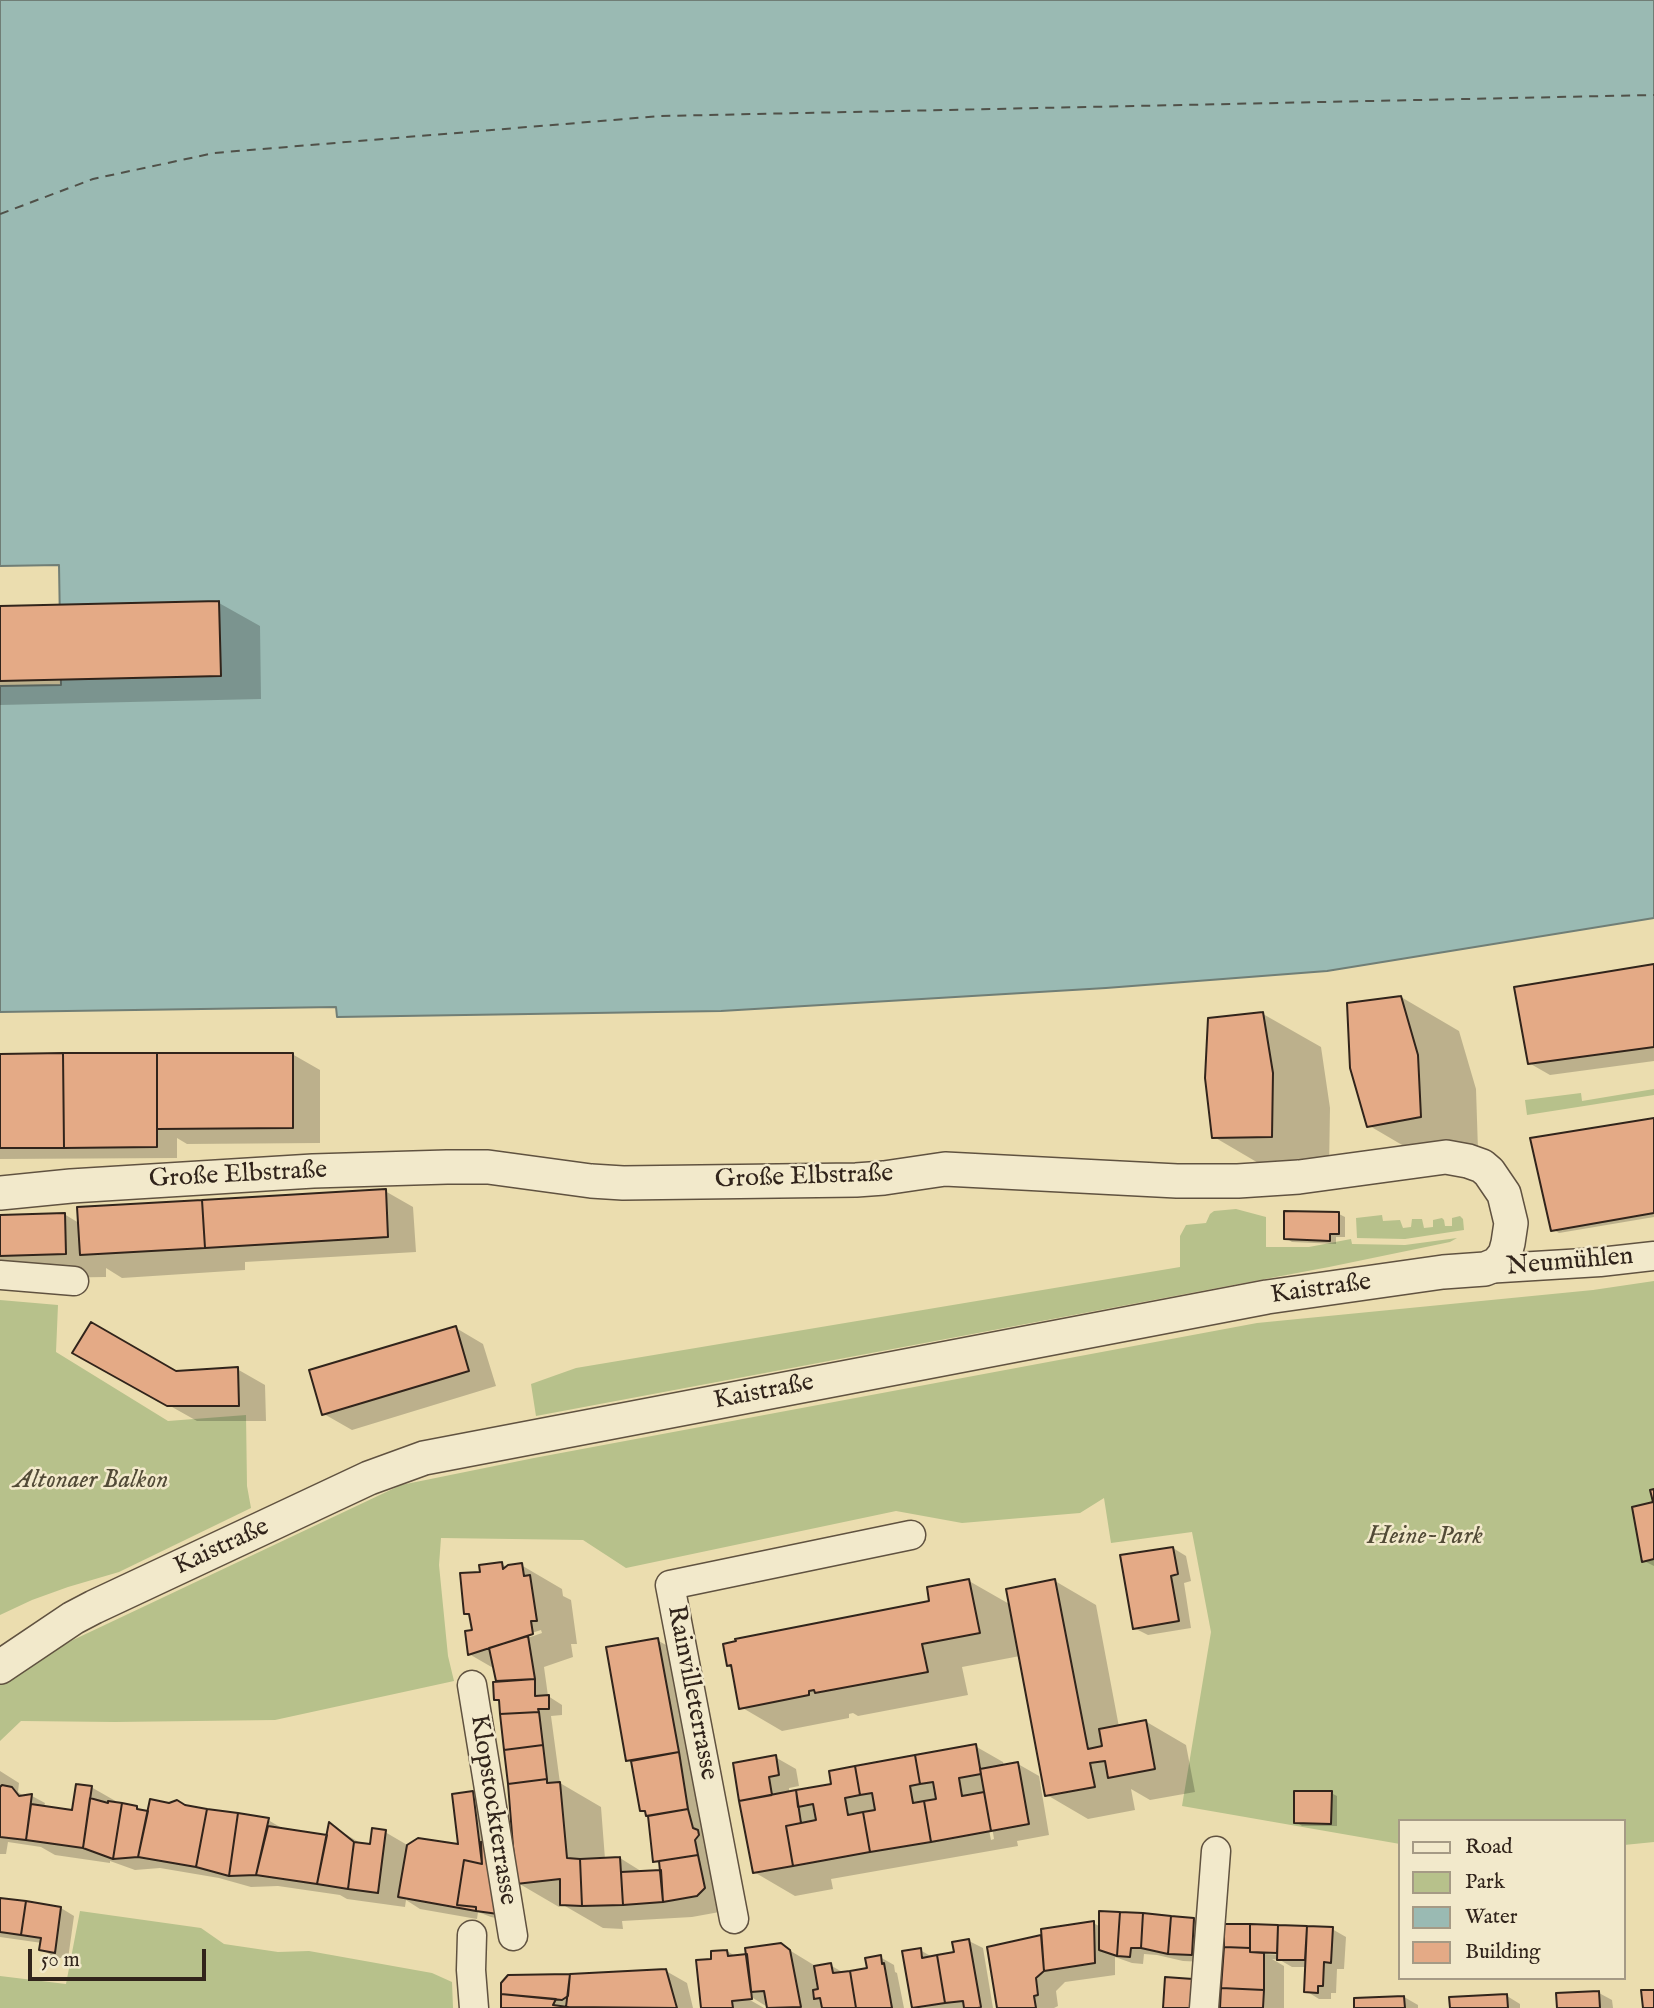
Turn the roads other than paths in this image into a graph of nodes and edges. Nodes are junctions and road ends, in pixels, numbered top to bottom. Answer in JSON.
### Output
{"nodes":[{"id":1,"x":0,"y":1193,"type":"edge"},
{"id":2,"x":1654,"y":1256,"type":"edge"},
{"id":3,"x":1485,"y":1269,"type":"junction"},
{"id":4,"x":0,"y":1275,"type":"edge"},
{"id":5,"x":74,"y":1281,"type":"dead end"},
{"id":6,"x":911,"y":1535,"type":"dead end"},
{"id":7,"x":73,"y":1618,"type":"junction"},
{"id":8,"x":0,"y":1646,"type":"edge"},
{"id":9,"x":0,"y":1667,"type":"edge"},
{"id":10,"x":472,"y":1685,"type":"dead end"},
{"id":11,"x":1216,"y":1852,"type":"dead end"},
{"id":12,"x":734,"y":1919,"type":"dead end"},
{"id":13,"x":472,"y":1935,"type":"dead end"},
{"id":14,"x":513,"y":1936,"type":"dead end"},
{"id":15,"x":474,"y":2008,"type":"edge"},
{"id":16,"x":1204,"y":2008,"type":"edge"}],
"edges":[{"from":1,"to":3,"type":"street","name":"Große Elbstraße"},
{"from":2,"to":3,"type":"street","name":"Neumühlen"},
{"from":3,"to":7,"type":"street","name":"Kaistraße"},
{"from":4,"to":5,"type":"street"},
{"from":6,"to":12,"type":"street","name":"Rainvilleterrasse"},
{"from":7,"to":8,"type":"street","name":"Kaistraße"},
{"from":7,"to":9,"type":"street","name":"Kaistraße"},
{"from":10,"to":14,"type":"street","name":"Klopstockterrasse"},
{"from":11,"to":16,"type":"street"},
{"from":13,"to":15,"type":"street"}]}
